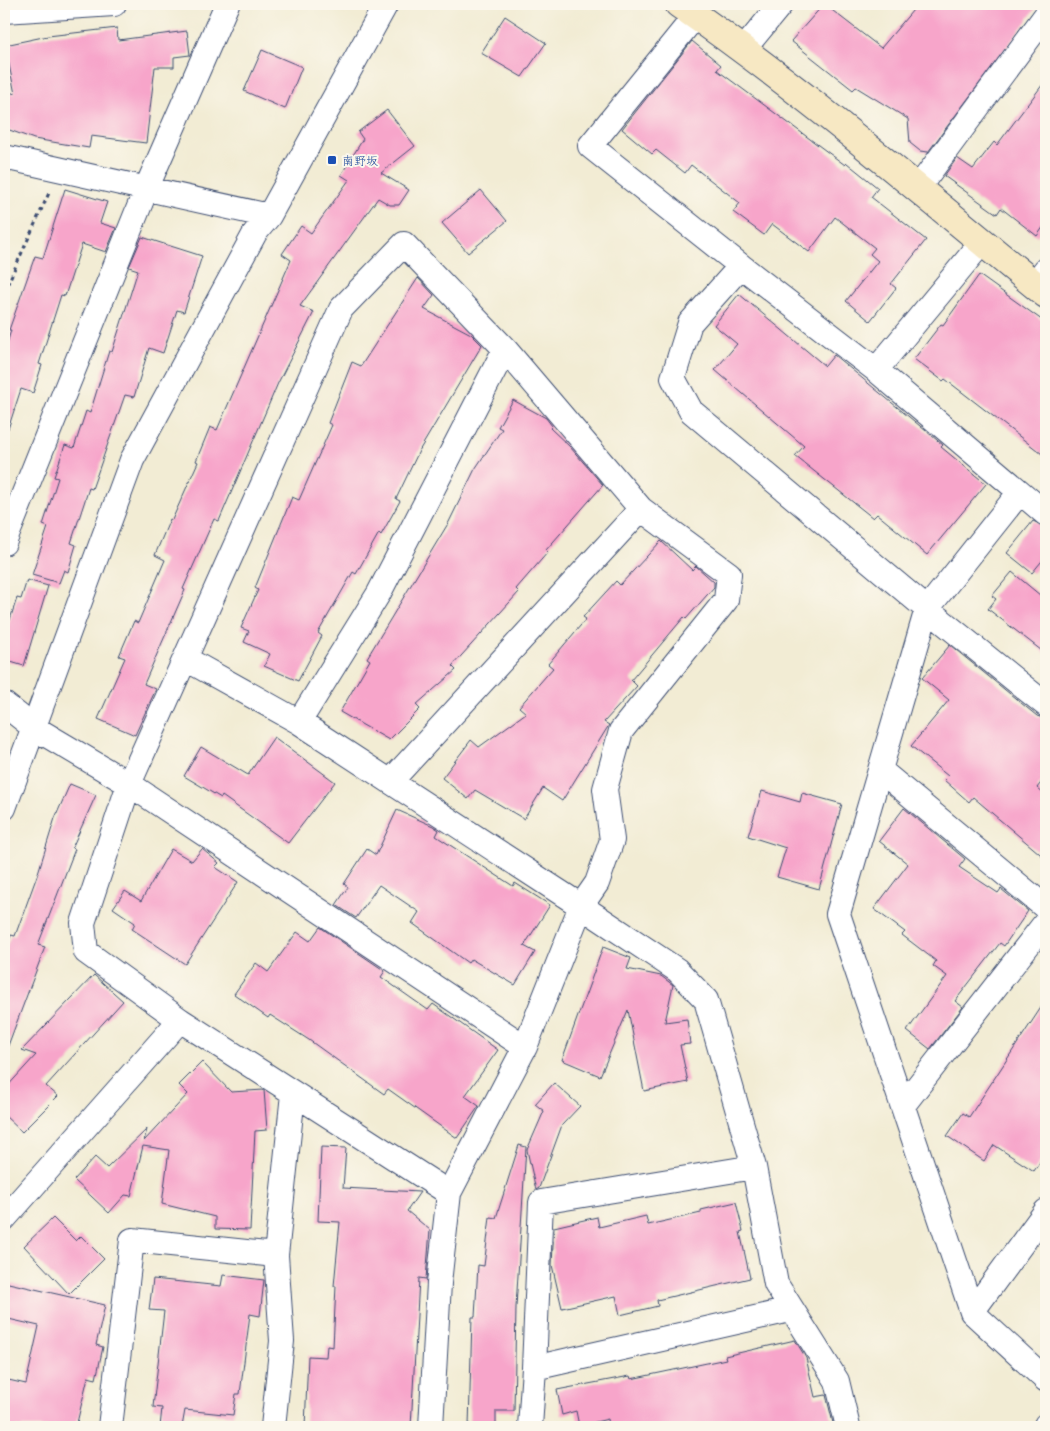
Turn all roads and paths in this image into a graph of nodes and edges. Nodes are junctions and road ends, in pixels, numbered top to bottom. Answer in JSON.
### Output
{"nodes":[{"id":1,"x":114,"y":4,"type":"edge"},
{"id":2,"x":226,"y":4,"type":"edge"},
{"id":3,"x":386,"y":4,"type":"edge"},
{"id":4,"x":781,"y":4,"type":"edge"},
{"id":5,"x":688,"y":10,"type":"edge"},
{"id":6,"x":4,"y":11,"type":"edge"},
{"id":7,"x":1046,"y":15,"type":"edge"},
{"id":8,"x":744,"y":49,"type":"junction"},
{"id":9,"x":4,"y":157,"type":"edge"},
{"id":10,"x":60,"y":169,"type":"junction"},
{"id":11,"x":147,"y":188,"type":"junction"},
{"id":12,"x":918,"y":188,"type":"junction"},
{"id":13,"x":269,"y":216,"type":"junction"},
{"id":14,"x":983,"y":241,"type":"junction"},
{"id":15,"x":741,"y":266,"type":"junction"},
{"id":16,"x":1042,"y":283,"type":"edge"},
{"id":17,"x":4,"y":292,"type":"edge"},
{"id":18,"x":505,"y":349,"type":"junction"},
{"id":19,"x":876,"y":370,"type":"junction"},
{"id":20,"x":1020,"y":492,"type":"junction"},
{"id":21,"x":641,"y":509,"type":"junction"},
{"id":22,"x":1046,"y":514,"type":"edge"},
{"id":23,"x":4,"y":543,"type":"edge"},
{"id":24,"x":927,"y":609,"type":"junction"},
{"id":25,"x":186,"y":659,"type":"junction"},
{"id":26,"x":4,"y":704,"type":"edge"},
{"id":27,"x":1046,"y":704,"type":"edge"},
{"id":28,"x":299,"y":722,"type":"junction"},
{"id":29,"x":33,"y":726,"type":"junction"},
{"id":30,"x":880,"y":770,"type":"junction"},
{"id":31,"x":391,"y":781,"type":"junction"},
{"id":32,"x":129,"y":784,"type":"junction"},
{"id":33,"x":4,"y":808,"type":"edge"},
{"id":34,"x":581,"y":906,"type":"junction"},
{"id":35,"x":1046,"y":908,"type":"edge"},
{"id":36,"x":1046,"y":922,"type":"edge"},
{"id":37,"x":180,"y":1020,"type":"junction"},
{"id":38,"x":525,"y":1047,"type":"junction"},
{"id":39,"x":292,"y":1094,"type":"junction"},
{"id":40,"x":904,"y":1104,"type":"junction"},
{"id":41,"x":754,"y":1167,"type":"junction"},
{"id":42,"x":449,"y":1193,"type":"junction"},
{"id":43,"x":1046,"y":1211,"type":"edge"},
{"id":44,"x":4,"y":1219,"type":"edge"},
{"id":45,"x":276,"y":1255,"type":"junction"},
{"id":46,"x":790,"y":1310,"type":"junction"},
{"id":47,"x":972,"y":1312,"type":"junction"},
{"id":48,"x":534,"y":1368,"type":"junction"},
{"id":49,"x":1046,"y":1380,"type":"edge"},
{"id":50,"x":110,"y":1427,"type":"edge"},
{"id":51,"x":273,"y":1427,"type":"edge"},
{"id":52,"x":431,"y":1427,"type":"edge"},
{"id":53,"x":530,"y":1427,"type":"edge"},
{"id":54,"x":848,"y":1427,"type":"edge"}],
"edges":[{"from":1,"to":6,"type":"street"},
{"from":2,"to":11,"type":"street"},
{"from":3,"to":13,"type":"street"},
{"from":4,"to":8,"type":"street"},
{"from":5,"to":8,"type":"street"},
{"from":5,"to":15,"type":"street"},
{"from":7,"to":12,"type":"street"},
{"from":8,"to":12,"type":"street"},
{"from":9,"to":10,"type":"street"},
{"from":10,"to":11,"type":"street"},
{"from":10,"to":17,"type":"path"},
{"from":11,"to":13,"type":"street"},
{"from":11,"to":23,"type":"street"},
{"from":12,"to":14,"type":"street"},
{"from":13,"to":29,"type":"street"},
{"from":14,"to":16,"type":"street"},
{"from":14,"to":19,"type":"street"},
{"from":15,"to":19,"type":"street"},
{"from":15,"to":24,"type":"street"},
{"from":18,"to":21,"type":"street"},
{"from":18,"to":25,"type":"street"},
{"from":18,"to":28,"type":"street"},
{"from":19,"to":20,"type":"street"},
{"from":20,"to":22,"type":"street"},
{"from":20,"to":24,"type":"street"},
{"from":21,"to":31,"type":"street"},
{"from":21,"to":34,"type":"street"},
{"from":24,"to":27,"type":"street"},
{"from":24,"to":30,"type":"street"},
{"from":25,"to":28,"type":"street"},
{"from":25,"to":32,"type":"street"},
{"from":26,"to":29,"type":"street"},
{"from":28,"to":31,"type":"street"},
{"from":29,"to":32,"type":"street"},
{"from":29,"to":33,"type":"street"},
{"from":30,"to":35,"type":"street"},
{"from":30,"to":40,"type":"street"},
{"from":31,"to":34,"type":"street"},
{"from":32,"to":37,"type":"street"},
{"from":32,"to":38,"type":"street"},
{"from":34,"to":38,"type":"street"},
{"from":34,"to":41,"type":"street"},
{"from":36,"to":40,"type":"street"},
{"from":37,"to":39,"type":"street"},
{"from":37,"to":44,"type":"street"},
{"from":38,"to":42,"type":"street"},
{"from":39,"to":42,"type":"street"},
{"from":39,"to":45,"type":"street"},
{"from":40,"to":47,"type":"street"},
{"from":41,"to":46,"type":"street"},
{"from":41,"to":48,"type":"street"},
{"from":42,"to":52,"type":"street"},
{"from":43,"to":47,"type":"street"},
{"from":45,"to":50,"type":"street"},
{"from":45,"to":51,"type":"street"},
{"from":46,"to":48,"type":"street"},
{"from":46,"to":54,"type":"street"},
{"from":47,"to":49,"type":"street"},
{"from":48,"to":53,"type":"street"}]}
